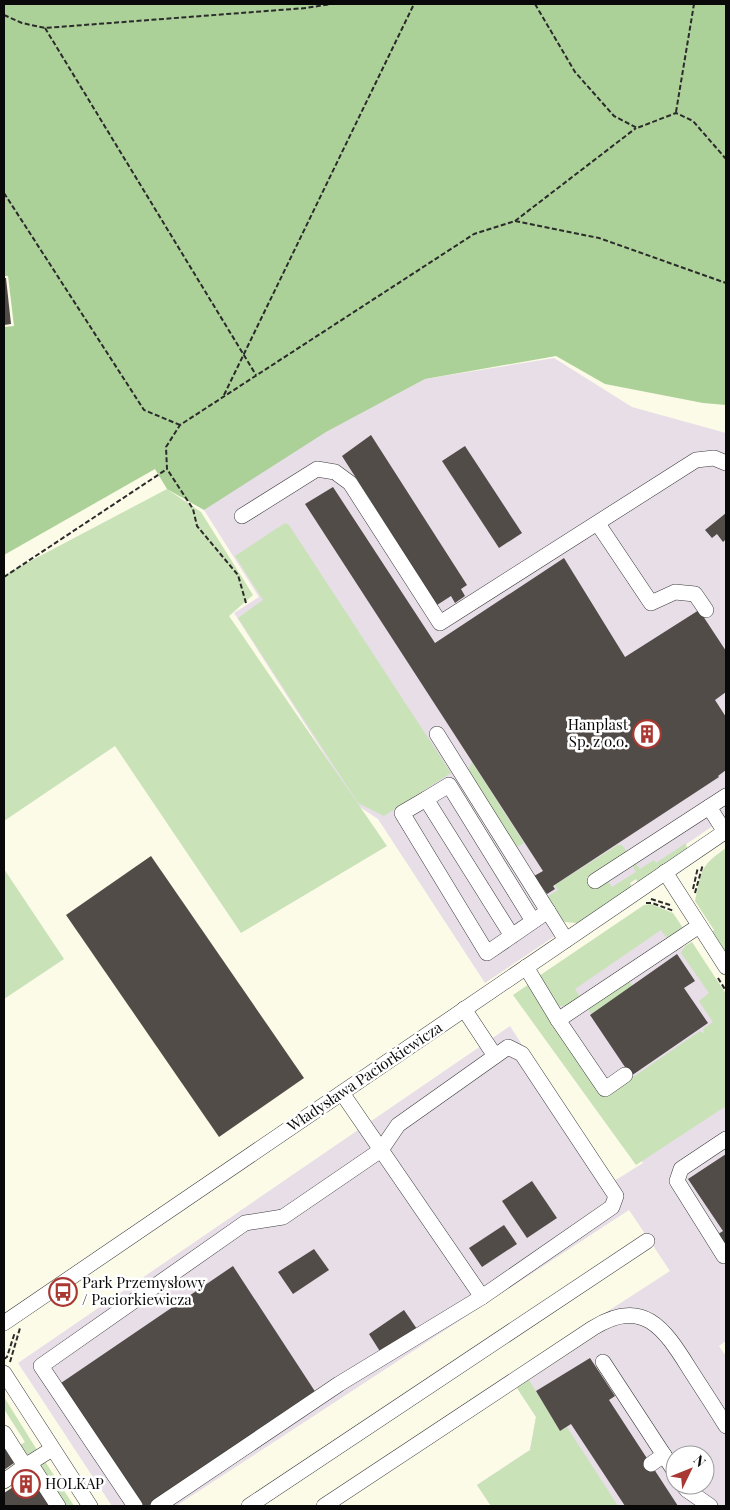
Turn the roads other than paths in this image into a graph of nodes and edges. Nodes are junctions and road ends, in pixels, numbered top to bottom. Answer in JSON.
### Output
{"nodes":[{"id":1,"x":726,"y":463,"type":"edge"},
{"id":2,"x":242,"y":516,"type":"dead end"},
{"id":3,"x":598,"y":524,"type":"junction"},
{"id":4,"x":706,"y":610,"type":"dead end"},
{"id":5,"x":437,"y":734,"type":"dead end"},
{"id":6,"x":726,"y":796,"type":"edge"},
{"id":7,"x":426,"y":799,"type":"junction"},
{"id":8,"x":709,"y":807,"type":"junction"},
{"id":9,"x":726,"y":831,"type":"edge"},
{"id":10,"x":665,"y":872,"type":"junction"},
{"id":11,"x":595,"y":881,"type":"dead end"},
{"id":12,"x":548,"y":911,"type":"junction"},
{"id":13,"x":533,"y":921,"type":"junction"},
{"id":14,"x":700,"y":926,"type":"junction"},
{"id":15,"x":512,"y":936,"type":"junction"},
{"id":16,"x":566,"y":940,"type":"junction"},
{"id":17,"x":726,"y":966,"type":"edge"},
{"id":18,"x":526,"y":967,"type":"junction"},
{"id":19,"x":464,"y":1009,"type":"junction"},
{"id":20,"x":558,"y":1020,"type":"junction"},
{"id":21,"x":495,"y":1056,"type":"junction"},
{"id":22,"x":625,"y":1075,"type":"dead end"},
{"id":23,"x":342,"y":1093,"type":"junction"},
{"id":24,"x":726,"y":1139,"type":"edge"},
{"id":25,"x":382,"y":1150,"type":"junction"},
{"id":26,"x":647,"y":1241,"type":"dead end"},
{"id":27,"x":726,"y":1254,"type":"edge"},
{"id":28,"x":482,"y":1296,"type":"junction"},
{"id":29,"x":4,"y":1324,"type":"edge"},
{"id":30,"x":603,"y":1362,"type":"dead end"},
{"id":31,"x":4,"y":1374,"type":"edge"},
{"id":32,"x":726,"y":1426,"type":"edge"},
{"id":33,"x":4,"y":1433,"type":"edge"},
{"id":34,"x":52,"y":1448,"type":"junction"},
{"id":35,"x":664,"y":1455,"type":"joint"},
{"id":36,"x":651,"y":1464,"type":"dead end"},
{"id":37,"x":28,"y":1465,"type":"junction"},
{"id":38,"x":4,"y":1480,"type":"edge"},
{"id":39,"x":694,"y":1495,"type":"edge"},
{"id":40,"x":58,"y":1506,"type":"edge"},
{"id":41,"x":90,"y":1506,"type":"edge"},
{"id":42,"x":135,"y":1506,"type":"edge"},
{"id":43,"x":158,"y":1506,"type":"edge"},
{"id":44,"x":249,"y":1506,"type":"edge"},
{"id":45,"x":324,"y":1506,"type":"edge"},
{"id":46,"x":710,"y":1506,"type":"edge"}],
"edges":[{"from":1,"to":3,"type":"street"},
{"from":2,"to":3,"type":"street"},
{"from":3,"to":4,"type":"street"},
{"from":5,"to":12,"type":"street"},
{"from":6,"to":8,"type":"street"},
{"from":7,"to":13,"type":"street"},
{"from":7,"to":15,"type":"street"},
{"from":7,"to":15,"type":"street"},
{"from":8,"to":9,"type":"street"},
{"from":8,"to":11,"type":"street"},
{"from":9,"to":10,"type":"street","name":"Władysława Paciorkiewicza"},
{"from":10,"to":14,"type":"street"},
{"from":10,"to":16,"type":"street","name":"Władysława Paciorkiewicza"},
{"from":12,"to":13,"type":"street"},
{"from":12,"to":16,"type":"street"},
{"from":13,"to":15,"type":"street"},
{"from":14,"to":17,"type":"street"},
{"from":14,"to":20,"type":"street"},
{"from":16,"to":18,"type":"street","name":"Władysława Paciorkiewicza"},
{"from":18,"to":19,"type":"street","name":"Władysława Paciorkiewicza"},
{"from":18,"to":20,"type":"street"},
{"from":19,"to":21,"type":"street"},
{"from":19,"to":23,"type":"street","name":"Władysława Paciorkiewicza"},
{"from":20,"to":22,"type":"street"},
{"from":21,"to":25,"type":"street"},
{"from":21,"to":28,"type":"street"},
{"from":23,"to":25,"type":"street"},
{"from":23,"to":29,"type":"street","name":"Władysława Paciorkiewicza"},
{"from":24,"to":27,"type":"street"},
{"from":25,"to":28,"type":"street"},
{"from":25,"to":42,"type":"street"},
{"from":26,"to":44,"type":"street"},
{"from":28,"to":43,"type":"street"},
{"from":30,"to":35,"type":"street"},
{"from":31,"to":34,"type":"street"},
{"from":32,"to":45,"type":"street"},
{"from":33,"to":37,"type":"street"},
{"from":34,"to":37,"type":"street"},
{"from":34,"to":41,"type":"street"},
{"from":35,"to":36,"type":"street"},
{"from":37,"to":38,"type":"street"},
{"from":37,"to":40,"type":"street"},
{"from":39,"to":46,"type":"street"}]}
